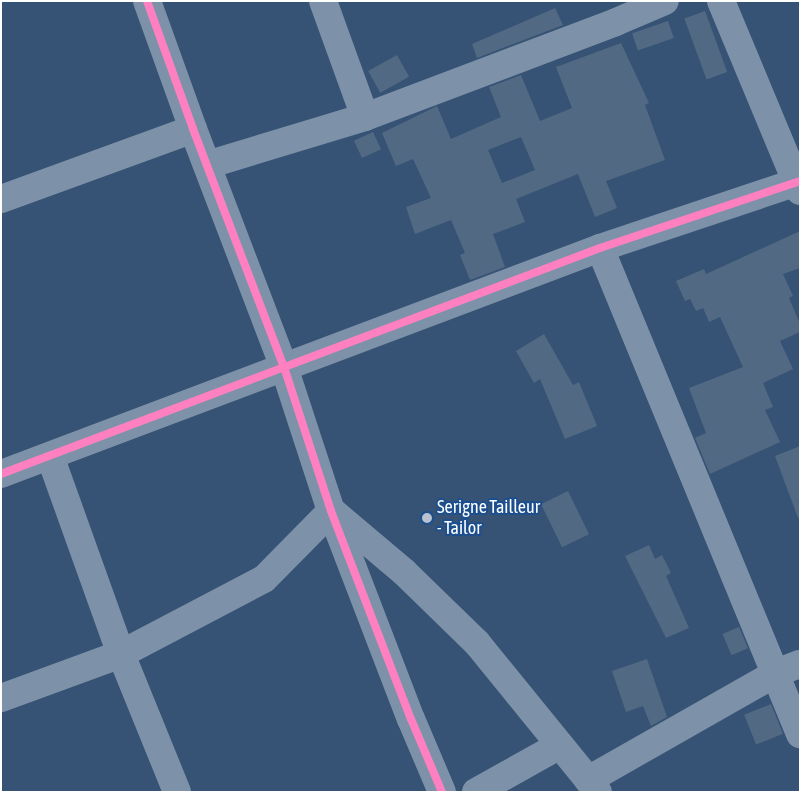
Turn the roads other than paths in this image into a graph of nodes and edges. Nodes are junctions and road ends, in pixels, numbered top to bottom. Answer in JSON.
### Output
{"nodes":[{"id":1,"x":147,"y":1,"type":"edge"},
{"id":2,"x":323,"y":1,"type":"edge"},
{"id":3,"x":665,"y":1,"type":"edge"},
{"id":4,"x":721,"y":1,"type":"edge"},
{"id":5,"x":612,"y":12,"type":"edge"},
{"id":6,"x":365,"y":117,"type":"junction"},
{"id":7,"x":193,"y":129,"type":"junction"},
{"id":8,"x":207,"y":165,"type":"junction"},
{"id":9,"x":799,"y":185,"type":"edge"},
{"id":10,"x":1,"y":199,"type":"edge"},
{"id":11,"x":600,"y":248,"type":"junction"},
{"id":12,"x":284,"y":367,"type":"junction"},
{"id":13,"x":50,"y":456,"type":"junction"},
{"id":14,"x":1,"y":474,"type":"edge"},
{"id":15,"x":331,"y":512,"type":"junction"},
{"id":16,"x":121,"y":654,"type":"junction"},
{"id":17,"x":788,"y":669,"type":"edge"},
{"id":18,"x":1,"y":698,"type":"edge"},
{"id":19,"x":800,"y":734,"type":"edge"},
{"id":20,"x":560,"y":745,"type":"junction"},
{"id":21,"x":593,"y":786,"type":"edge"},
{"id":22,"x":177,"y":792,"type":"edge"},
{"id":23,"x":442,"y":792,"type":"edge"},
{"id":24,"x":476,"y":792,"type":"edge"}],
"edges":[{"from":1,"to":7,"type":"street"},
{"from":2,"to":6,"type":"street"},
{"from":3,"to":5,"type":"street"},
{"from":4,"to":9,"type":"street"},
{"from":5,"to":6,"type":"street"},
{"from":6,"to":8,"type":"street"},
{"from":7,"to":8,"type":"street"},
{"from":7,"to":10,"type":"street"},
{"from":8,"to":12,"type":"street"},
{"from":9,"to":11,"type":"street"},
{"from":11,"to":12,"type":"street"},
{"from":11,"to":17,"type":"street"},
{"from":12,"to":13,"type":"street"},
{"from":12,"to":15,"type":"street"},
{"from":13,"to":14,"type":"street"},
{"from":13,"to":16,"type":"street"},
{"from":15,"to":16,"type":"street"},
{"from":15,"to":20,"type":"street"},
{"from":15,"to":23,"type":"street"},
{"from":16,"to":18,"type":"street"},
{"from":16,"to":22,"type":"street"},
{"from":17,"to":19,"type":"street"},
{"from":17,"to":21,"type":"street"},
{"from":20,"to":21,"type":"street"},
{"from":20,"to":24,"type":"street"}]}
